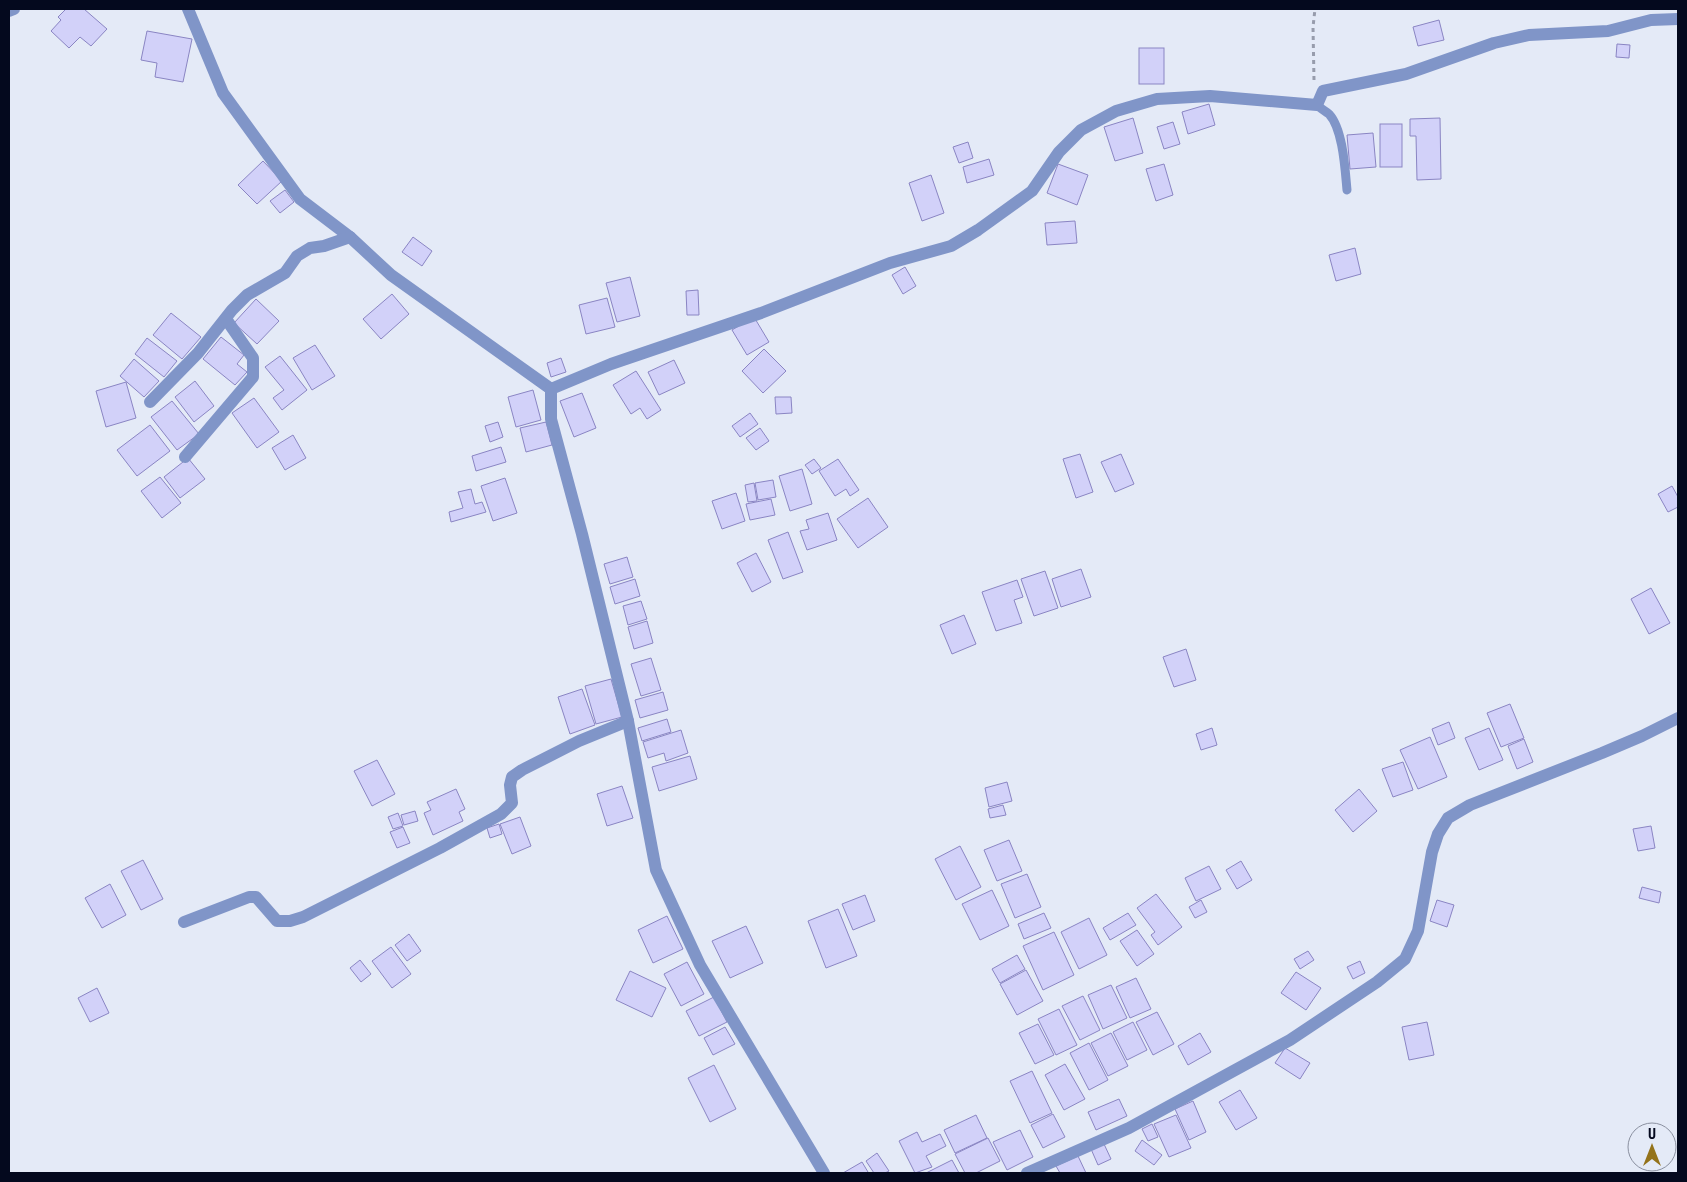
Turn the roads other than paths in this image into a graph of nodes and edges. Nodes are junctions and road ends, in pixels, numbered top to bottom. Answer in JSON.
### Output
{"nodes":[{"id":1,"x":14,"y":9,"type":"edge"},
{"id":2,"x":188,"y":9,"type":"edge"},
{"id":3,"x":9,"y":11,"type":"edge"},
{"id":4,"x":1678,"y":19,"type":"edge"},
{"id":5,"x":1316,"y":104,"type":"junction"},
{"id":6,"x":1347,"y":190,"type":"dead end"},
{"id":7,"x":350,"y":237,"type":"junction"},
{"id":8,"x":226,"y":319,"type":"junction"},
{"id":9,"x":551,"y":389,"type":"junction"},
{"id":10,"x":150,"y":402,"type":"dead end"},
{"id":11,"x":185,"y":457,"type":"dead end"},
{"id":12,"x":1678,"y":718,"type":"edge"},
{"id":13,"x":628,"y":721,"type":"junction"},
{"id":14,"x":184,"y":922,"type":"dead end"},
{"id":15,"x":824,"y":1173,"type":"edge"},
{"id":16,"x":1027,"y":1173,"type":"edge"}],
"edges":[{"from":1,"to":3,"type":"street"},
{"from":2,"to":7,"type":"street"},
{"from":4,"to":5,"type":"street"},
{"from":5,"to":6,"type":"lane"},
{"from":5,"to":9,"type":"street"},
{"from":7,"to":8,"type":"street"},
{"from":7,"to":9,"type":"street"},
{"from":8,"to":10,"type":"street"},
{"from":8,"to":11,"type":"street"},
{"from":9,"to":13,"type":"street"},
{"from":12,"to":16,"type":"street"},
{"from":13,"to":14,"type":"street"},
{"from":13,"to":15,"type":"street"}]}
